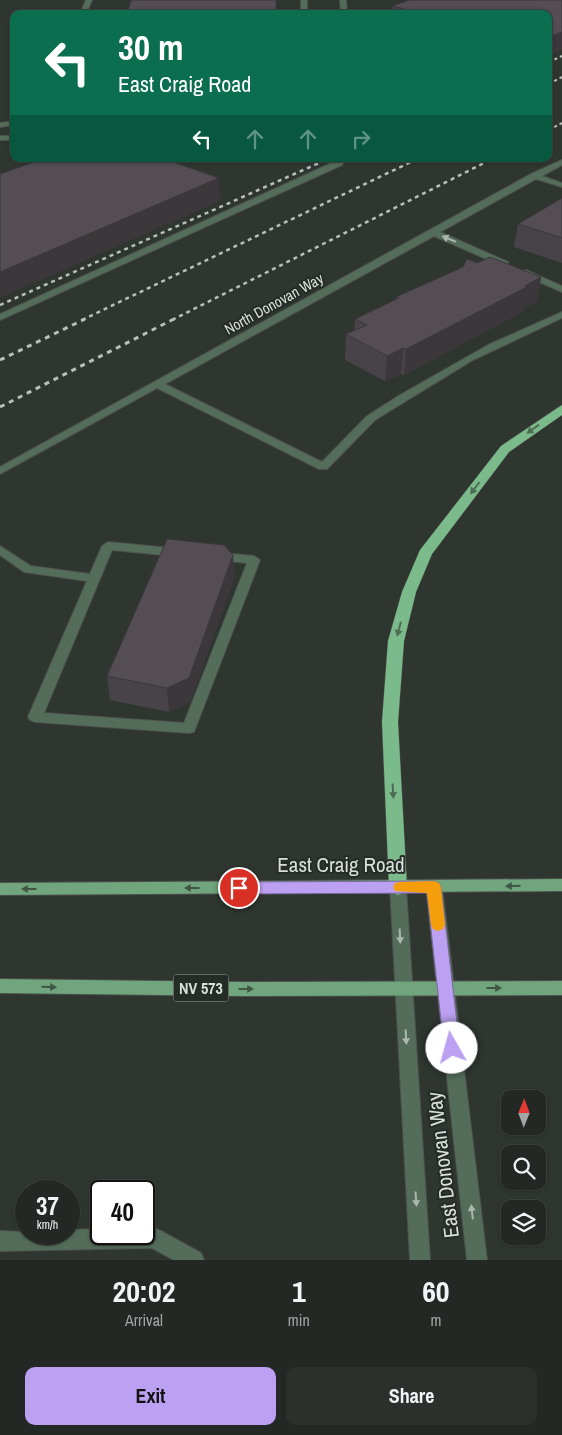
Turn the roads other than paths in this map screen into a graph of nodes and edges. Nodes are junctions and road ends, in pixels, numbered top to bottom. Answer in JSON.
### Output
{"nodes":[{"id":1,"x":340,"y":162,"type":"edge"},
{"id":2,"x":562,"y":162,"type":"edge"},
{"id":3,"x":534,"y":176,"type":"junction"},
{"id":4,"x":562,"y":186,"type":"edge"},
{"id":5,"x":432,"y":232,"type":"junction"},
{"id":6,"x":510,"y":266,"type":"edge"},
{"id":7,"x":518,"y":270,"type":"edge"},
{"id":8,"x":562,"y":289,"type":"edge"},
{"id":9,"x":562,"y":315,"type":"edge"},
{"id":10,"x":0,"y":317,"type":"edge"},
{"id":11,"x":158,"y":385,"type":"junction"},
{"id":12,"x":562,"y":409,"type":"edge"},
{"id":13,"x":0,"y":471,"type":"edge"},
{"id":14,"x":0,"y":550,"type":"edge"},
{"id":15,"x":94,"y":578,"type":"junction"},
{"id":16,"x":562,"y":885,"type":"edge"},
{"id":17,"x":398,"y":887,"type":"junction"},
{"id":18,"x":434,"y":887,"type":"junction"},
{"id":19,"x":0,"y":889,"type":"edge"},
{"id":20,"x":0,"y":986,"type":"edge"},
{"id":21,"x":403,"y":988,"type":"junction"},
{"id":22,"x":445,"y":988,"type":"junction"},
{"id":23,"x":562,"y":988,"type":"edge"},
{"id":24,"x":0,"y":1240,"type":"edge"},
{"id":25,"x":194,"y":1260,"type":"edge"},
{"id":26,"x":420,"y":1260,"type":"edge"},
{"id":27,"x":477,"y":1260,"type":"edge"}],
"edges":[{"from":1,"to":10,"type":"street"},
{"from":2,"to":3,"type":"street","name":"North Donovan Way"},
{"from":3,"to":4,"type":"street"},
{"from":3,"to":5,"type":"street","name":"North Donovan Way"},
{"from":6,"to":5,"type":"street","one_way":true},
{"from":5,"to":11,"type":"street","name":"North Donovan Way"},
{"from":7,"to":8,"type":"street"},
{"from":9,"to":11,"type":"street"},
{"from":11,"to":13,"type":"street","name":"North Donovan Way"},
{"from":12,"to":17,"type":"highway","one_way":true},
{"from":14,"to":15,"type":"street"},
{"from":15,"to":15,"type":"street"},
{"from":16,"to":18,"type":"main road","name":"East Craig Road","one_way":true},
{"from":17,"to":18,"type":"main road","name":"East Craig Road"},
{"from":17,"to":19,"type":"main road","name":"East Craig Road","one_way":true},
{"from":17,"to":21,"type":"street","name":"East Donovan Way","one_way":true},
{"from":18,"to":22,"type":"street","name":"East Donovan Way"},
{"from":20,"to":21,"type":"main road","number":"NV 573","one_way":true},
{"from":21,"to":22,"type":"main road","number":"NV 573"},
{"from":21,"to":26,"type":"street","name":"East Donovan Way","one_way":true},
{"from":22,"to":23,"type":"main road","number":"NV 573","one_way":true},
{"from":27,"to":22,"type":"street","name":"East Donovan Way","one_way":true},
{"from":24,"to":25,"type":"street"}]}
